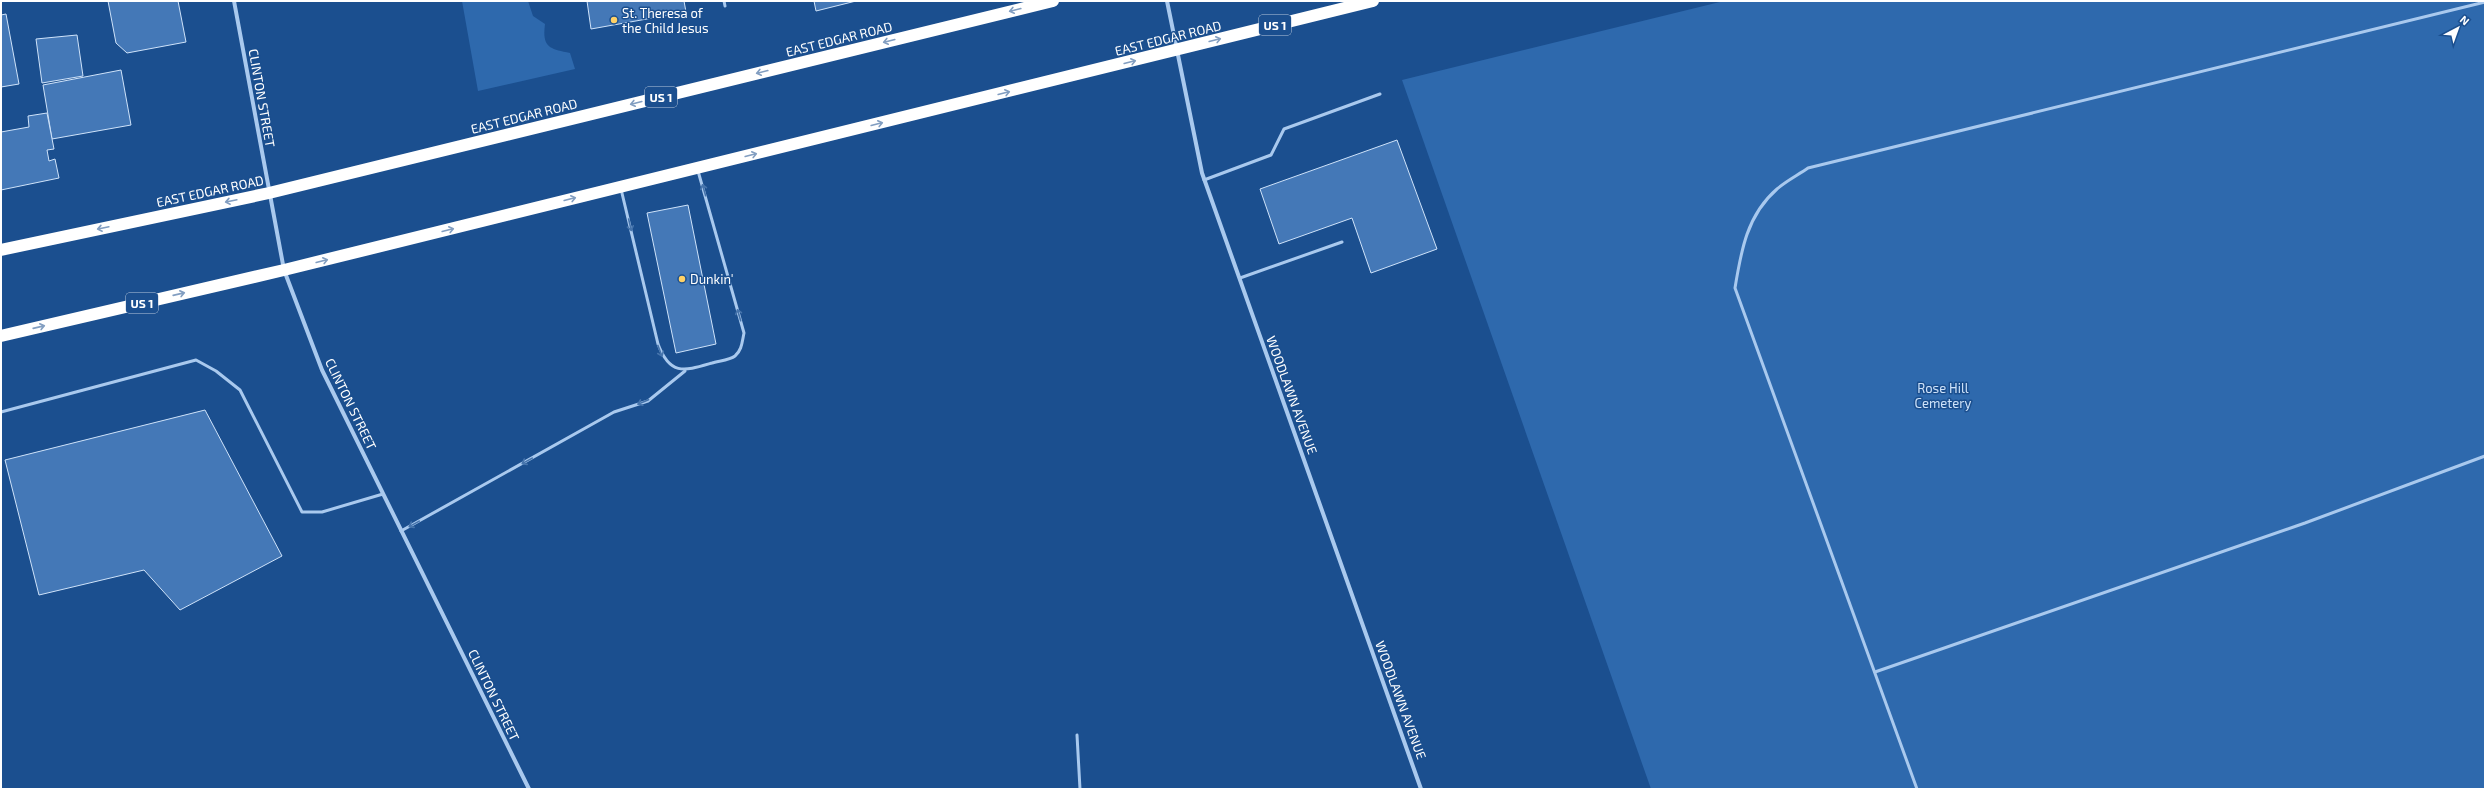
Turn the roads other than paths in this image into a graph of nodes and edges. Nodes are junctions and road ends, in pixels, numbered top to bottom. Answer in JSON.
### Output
{"nodes":[{"id":1,"x":234,"y":1,"type":"edge"},
{"id":2,"x":724,"y":1,"type":"edge"},
{"id":3,"x":1053,"y":1,"type":"edge"},
{"id":4,"x":1168,"y":1,"type":"edge"},
{"id":5,"x":1373,"y":1,"type":"edge"},
{"id":6,"x":2485,"y":2,"type":"edge"},
{"id":7,"x":725,"y":6,"type":"dead end"},
{"id":8,"x":1178,"y":50,"type":"junction"},
{"id":9,"x":1380,"y":94,"type":"dead end"},
{"id":10,"x":698,"y":168,"type":"junction"},
{"id":11,"x":1204,"y":180,"type":"junction"},
{"id":12,"x":621,"y":187,"type":"junction"},
{"id":13,"x":269,"y":193,"type":"junction"},
{"id":14,"x":1342,"y":242,"type":"dead end"},
{"id":15,"x":1,"y":250,"type":"edge"},
{"id":16,"x":284,"y":270,"type":"junction"},
{"id":17,"x":1240,"y":278,"type":"junction"},
{"id":18,"x":1,"y":336,"type":"edge"},
{"id":19,"x":685,"y":371,"type":"junction"},
{"id":20,"x":1,"y":412,"type":"edge"},
{"id":21,"x":2485,"y":456,"type":"edge"},
{"id":22,"x":383,"y":494,"type":"junction"},
{"id":23,"x":401,"y":531,"type":"junction"},
{"id":24,"x":1875,"y":672,"type":"junction"},
{"id":25,"x":1078,"y":735,"type":"dead end"},
{"id":26,"x":529,"y":789,"type":"edge"},
{"id":27,"x":1080,"y":789,"type":"edge"},
{"id":28,"x":1422,"y":789,"type":"edge"},
{"id":29,"x":1917,"y":789,"type":"edge"}],
"edges":[{"from":1,"to":13,"type":"street","name":"CLINTON STREET"},
{"from":2,"to":7,"type":"lane"},
{"from":3,"to":13,"type":"highway","name":"EAST EDGAR ROAD","number":"US 1","one_way":true},
{"from":4,"to":8,"type":"street","name":"WOODLAWN AVENUE"},
{"from":8,"to":5,"type":"highway","name":"EAST EDGAR ROAD","number":"US 1","one_way":true},
{"from":6,"to":24,"type":"lane"},
{"from":10,"to":8,"type":"highway","name":"EAST EDGAR ROAD","number":"US 1","one_way":true},
{"from":8,"to":11,"type":"street","name":"WOODLAWN AVENUE"},
{"from":9,"to":11,"type":"lane"},
{"from":10,"to":12,"type":"highway","number":"US 1"},
{"from":19,"to":10,"type":"lane","one_way":true},
{"from":11,"to":17,"type":"street","name":"WOODLAWN AVENUE"},
{"from":16,"to":12,"type":"highway","number":"US 1","one_way":true},
{"from":12,"to":19,"type":"lane","one_way":true},
{"from":13,"to":15,"type":"highway","name":"EAST EDGAR ROAD","number":"US 1","one_way":true},
{"from":13,"to":16,"type":"street","name":"CLINTON STREET"},
{"from":14,"to":17,"type":"lane"},
{"from":18,"to":16,"type":"highway","number":"US 1","one_way":true},
{"from":16,"to":22,"type":"street","name":"CLINTON STREET"},
{"from":17,"to":28,"type":"street","name":"WOODLAWN AVENUE"},
{"from":19,"to":23,"type":"lane","one_way":true},
{"from":20,"to":22,"type":"lane"},
{"from":21,"to":24,"type":"lane"},
{"from":22,"to":23,"type":"street","name":"CLINTON STREET"},
{"from":23,"to":26,"type":"street","name":"CLINTON STREET"},
{"from":24,"to":29,"type":"lane"},
{"from":25,"to":27,"type":"lane"}]}
